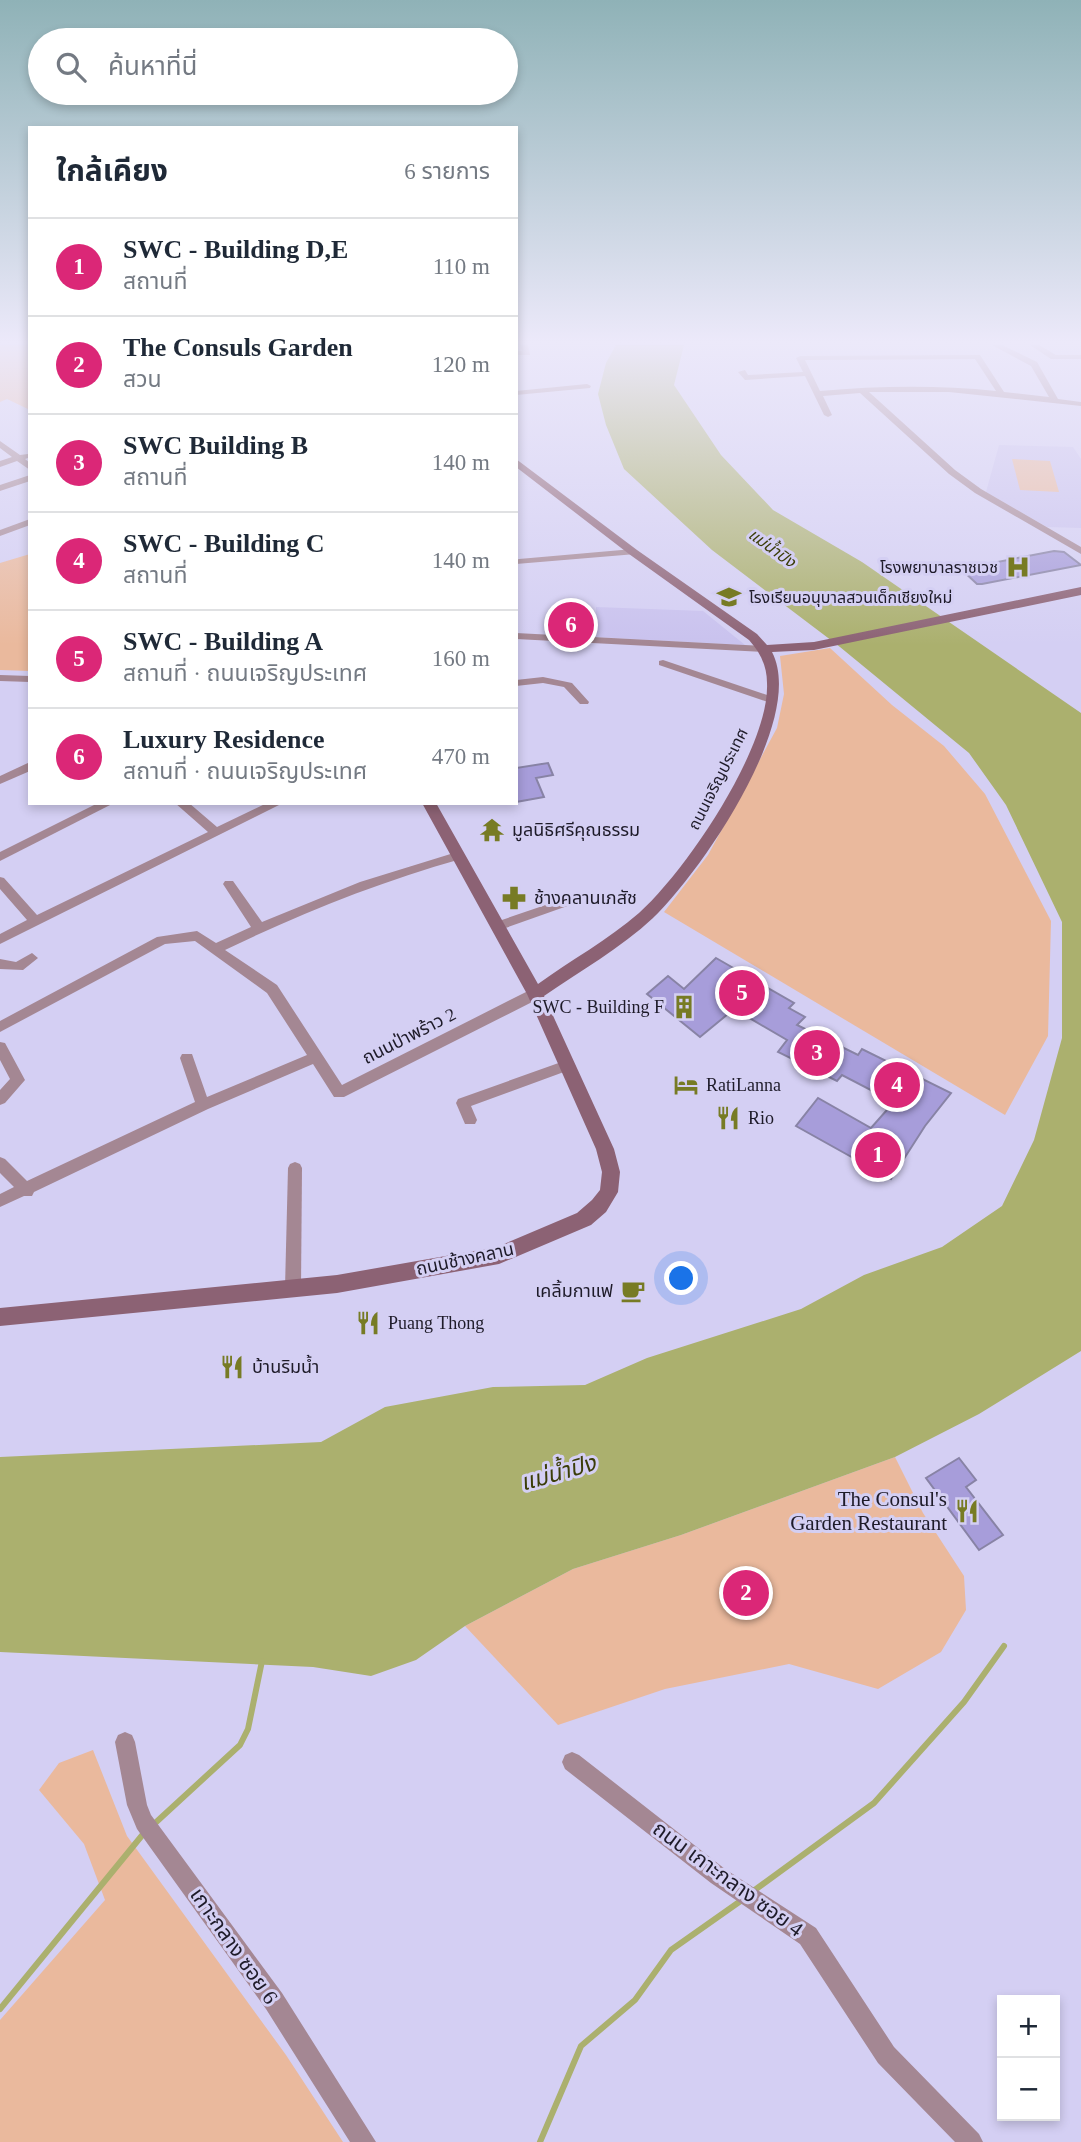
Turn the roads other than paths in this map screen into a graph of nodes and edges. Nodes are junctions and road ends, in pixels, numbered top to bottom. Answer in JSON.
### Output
{"nodes":[{"id":1,"x":1,"y":445,"type":"edge"},
{"id":2,"x":925,"y":445,"type":"edge"},
{"id":3,"x":28,"y":450,"type":"edge"},
{"id":4,"x":28,"y":454,"type":"edge"},
{"id":5,"x":16,"y":456,"type":"junction"},
{"id":6,"x":0,"y":458,"type":"edge"},
{"id":7,"x":0,"y":464,"type":"edge"},
{"id":8,"x":28,"y":465,"type":"edge"},
{"id":9,"x":518,"y":465,"type":"edge"},
{"id":10,"x":28,"y":479,"type":"edge"},
{"id":11,"x":0,"y":488,"type":"edge"},
{"id":12,"x":28,"y":523,"type":"edge"},
{"id":13,"x":0,"y":533,"type":"edge"},
{"id":14,"x":1081,"y":551,"type":"edge"},
{"id":15,"x":633,"y":552,"type":"junction"},
{"id":16,"x":519,"y":562,"type":"dead end"},
{"id":17,"x":1081,"y":591,"type":"edge"},
{"id":18,"x":518,"y":636,"type":"edge"},
{"id":19,"x":766,"y":649,"type":"junction"},
{"id":20,"x":663,"y":663,"type":"dead end"},
{"id":21,"x":0,"y":678,"type":"edge"},
{"id":22,"x":28,"y":679,"type":"edge"},
{"id":23,"x":518,"y":683,"type":"edge"},
{"id":24,"x":772,"y":700,"type":"junction"},
{"id":25,"x":584,"y":702,"type":"dead end"},
{"id":26,"x":28,"y":767,"type":"edge"},
{"id":27,"x":0,"y":780,"type":"edge"},
{"id":28,"x":104,"y":805,"type":"edge"},
{"id":29,"x":183,"y":805,"type":"edge"},
{"id":30,"x":273,"y":805,"type":"edge"},
{"id":31,"x":430,"y":805,"type":"edge"},
{"id":32,"x":215,"y":832,"type":"junction"},
{"id":33,"x":457,"y":856,"type":"junction"},
{"id":34,"x":0,"y":857,"type":"edge"},
{"id":35,"x":0,"y":881,"type":"edge"},
{"id":36,"x":229,"y":884,"type":"dead end"},
{"id":37,"x":569,"y":901,"type":"dead end"},
{"id":38,"x":34,"y":920,"type":"junction"},
{"id":39,"x":497,"y":926,"type":"junction"},
{"id":40,"x":259,"y":928,"type":"junction"},
{"id":41,"x":0,"y":939,"type":"edge"},
{"id":42,"x":217,"y":948,"type":"junction"},
{"id":43,"x":32,"y":958,"type":"dead end"},
{"id":44,"x":0,"y":964,"type":"edge"},
{"id":45,"x":535,"y":994,"type":"junction"},
{"id":46,"x":0,"y":1027,"type":"edge"},
{"id":47,"x":0,"y":1047,"type":"edge"},
{"id":48,"x":187,"y":1058,"type":"dead end"},
{"id":49,"x":314,"y":1058,"type":"junction"},
{"id":50,"x":566,"y":1065,"type":"junction"},
{"id":51,"x":0,"y":1099,"type":"edge"},
{"id":52,"x":204,"y":1105,"type":"junction"},
{"id":53,"x":470,"y":1120,"type":"dead end"},
{"id":54,"x":0,"y":1163,"type":"edge"},
{"id":55,"x":295,"y":1168,"type":"dead end"},
{"id":56,"x":27,"y":1191,"type":"junction"},
{"id":57,"x":0,"y":1201,"type":"edge"},
{"id":58,"x":293,"y":1288,"type":"junction"},
{"id":59,"x":0,"y":1317,"type":"edge"},
{"id":60,"x":125,"y":1742,"type":"dead end"},
{"id":61,"x":572,"y":1762,"type":"dead end"},
{"id":62,"x":364,"y":2142,"type":"edge"},
{"id":63,"x":971,"y":2142,"type":"edge"}],
"edges":[{"from":1,"to":5,"type":"street"},
{"from":2,"to":14,"type":"street"},
{"from":3,"to":5,"type":"street"},
{"from":4,"to":5,"type":"street"},
{"from":5,"to":6,"type":"street"},
{"from":5,"to":7,"type":"street"},
{"from":5,"to":8,"type":"street"},
{"from":9,"to":15,"type":"street"},
{"from":10,"to":11,"type":"street"},
{"from":12,"to":13,"type":"street"},
{"from":15,"to":16,"type":"street"},
{"from":15,"to":19,"type":"street"},
{"from":17,"to":19,"type":"street"},
{"from":18,"to":19,"type":"street"},
{"from":19,"to":24,"type":"street","name":"ถนนเจริญประเทศ"},
{"from":20,"to":24,"type":"street"},
{"from":21,"to":22,"type":"street"},
{"from":23,"to":25,"type":"street"},
{"from":24,"to":45,"type":"street","name":"ถนนเจริญประเทศ"},
{"from":26,"to":27,"type":"street"},
{"from":28,"to":34,"type":"street"},
{"from":29,"to":32,"type":"street"},
{"from":30,"to":32,"type":"street"},
{"from":31,"to":33,"type":"street","name":"ถนนช้างคลาน"},
{"from":32,"to":38,"type":"street"},
{"from":33,"to":39,"type":"street","name":"ถนนช้างคลาน"},
{"from":33,"to":40,"type":"street"},
{"from":35,"to":38,"type":"street"},
{"from":36,"to":40,"type":"street"},
{"from":37,"to":39,"type":"street"},
{"from":38,"to":41,"type":"street"},
{"from":39,"to":45,"type":"street","name":"ถนนช้างคลาน"},
{"from":40,"to":42,"type":"street"},
{"from":42,"to":46,"type":"street"},
{"from":42,"to":49,"type":"street"},
{"from":43,"to":44,"type":"street"},
{"from":45,"to":49,"type":"street","name":"ถนนป่าพร้าว 2"},
{"from":45,"to":50,"type":"street","name":"ถนนช้างคลาน"},
{"from":47,"to":51,"type":"street"},
{"from":48,"to":52,"type":"street"},
{"from":49,"to":52,"type":"street"},
{"from":50,"to":53,"type":"street"},
{"from":50,"to":58,"type":"street","name":"ถนนช้างคลาน"},
{"from":52,"to":56,"type":"street"},
{"from":54,"to":56,"type":"street"},
{"from":55,"to":58,"type":"street"},
{"from":56,"to":57,"type":"street"},
{"from":58,"to":59,"type":"street","name":"ถนนช้างคลาน"},
{"from":60,"to":62,"type":"street","name":"เกาะกลาง ซอย 6"},
{"from":61,"to":63,"type":"street","name":"ถนน เกาะกลาง ซอย 4"}]}
